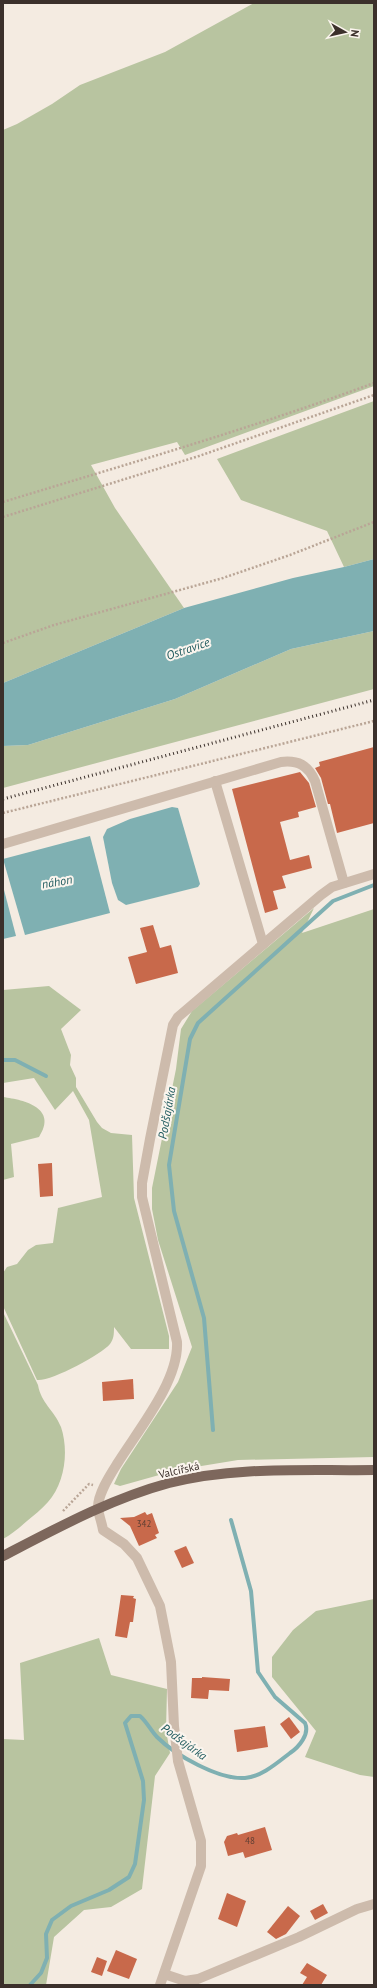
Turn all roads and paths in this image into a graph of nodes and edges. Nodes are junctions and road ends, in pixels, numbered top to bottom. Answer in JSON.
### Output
{"nodes":[{"id":1,"x":374,"y":383,"type":"edge"},
{"id":2,"x":374,"y":395,"type":"edge"},
{"id":3,"x":3,"y":502,"type":"edge"},
{"id":4,"x":3,"y":517,"type":"edge"},
{"id":5,"x":374,"y":522,"type":"edge"},
{"id":6,"x":3,"y":642,"type":"edge"},
{"id":7,"x":374,"y":721,"type":"edge"},
{"id":8,"x":215,"y":781,"type":"junction"},
{"id":9,"x":3,"y":813,"type":"edge"},
{"id":10,"x":3,"y":844,"type":"edge"},
{"id":11,"x":374,"y":874,"type":"edge"},
{"id":12,"x":344,"y":883,"type":"junction"},
{"id":13,"x":263,"y":944,"type":"junction"},
{"id":14,"x":374,"y":1470,"type":"edge"},
{"id":15,"x":98,"y":1508,"type":"junction"},
{"id":16,"x":3,"y":1556,"type":"edge"},
{"id":17,"x":374,"y":1904,"type":"edge"},
{"id":18,"x":164,"y":1974,"type":"junction"},
{"id":19,"x":160,"y":1985,"type":"edge"}],
"edges":[{"from":1,"to":3,"type":"path"},
{"from":2,"to":4,"type":"path"},
{"from":5,"to":6,"type":"path"},
{"from":7,"to":9,"type":"path"},
{"from":8,"to":10,"type":"street"},
{"from":8,"to":12,"type":"street"},
{"from":8,"to":13,"type":"street"},
{"from":11,"to":12,"type":"street"},
{"from":12,"to":13,"type":"street"},
{"from":13,"to":15,"type":"street"},
{"from":14,"to":15,"type":"main road","name":"Valcířská"},
{"from":15,"to":16,"type":"main road","name":"Valcířská"},
{"from":15,"to":18,"type":"street"},
{"from":17,"to":18,"type":"street"},
{"from":18,"to":19,"type":"street"}]}
